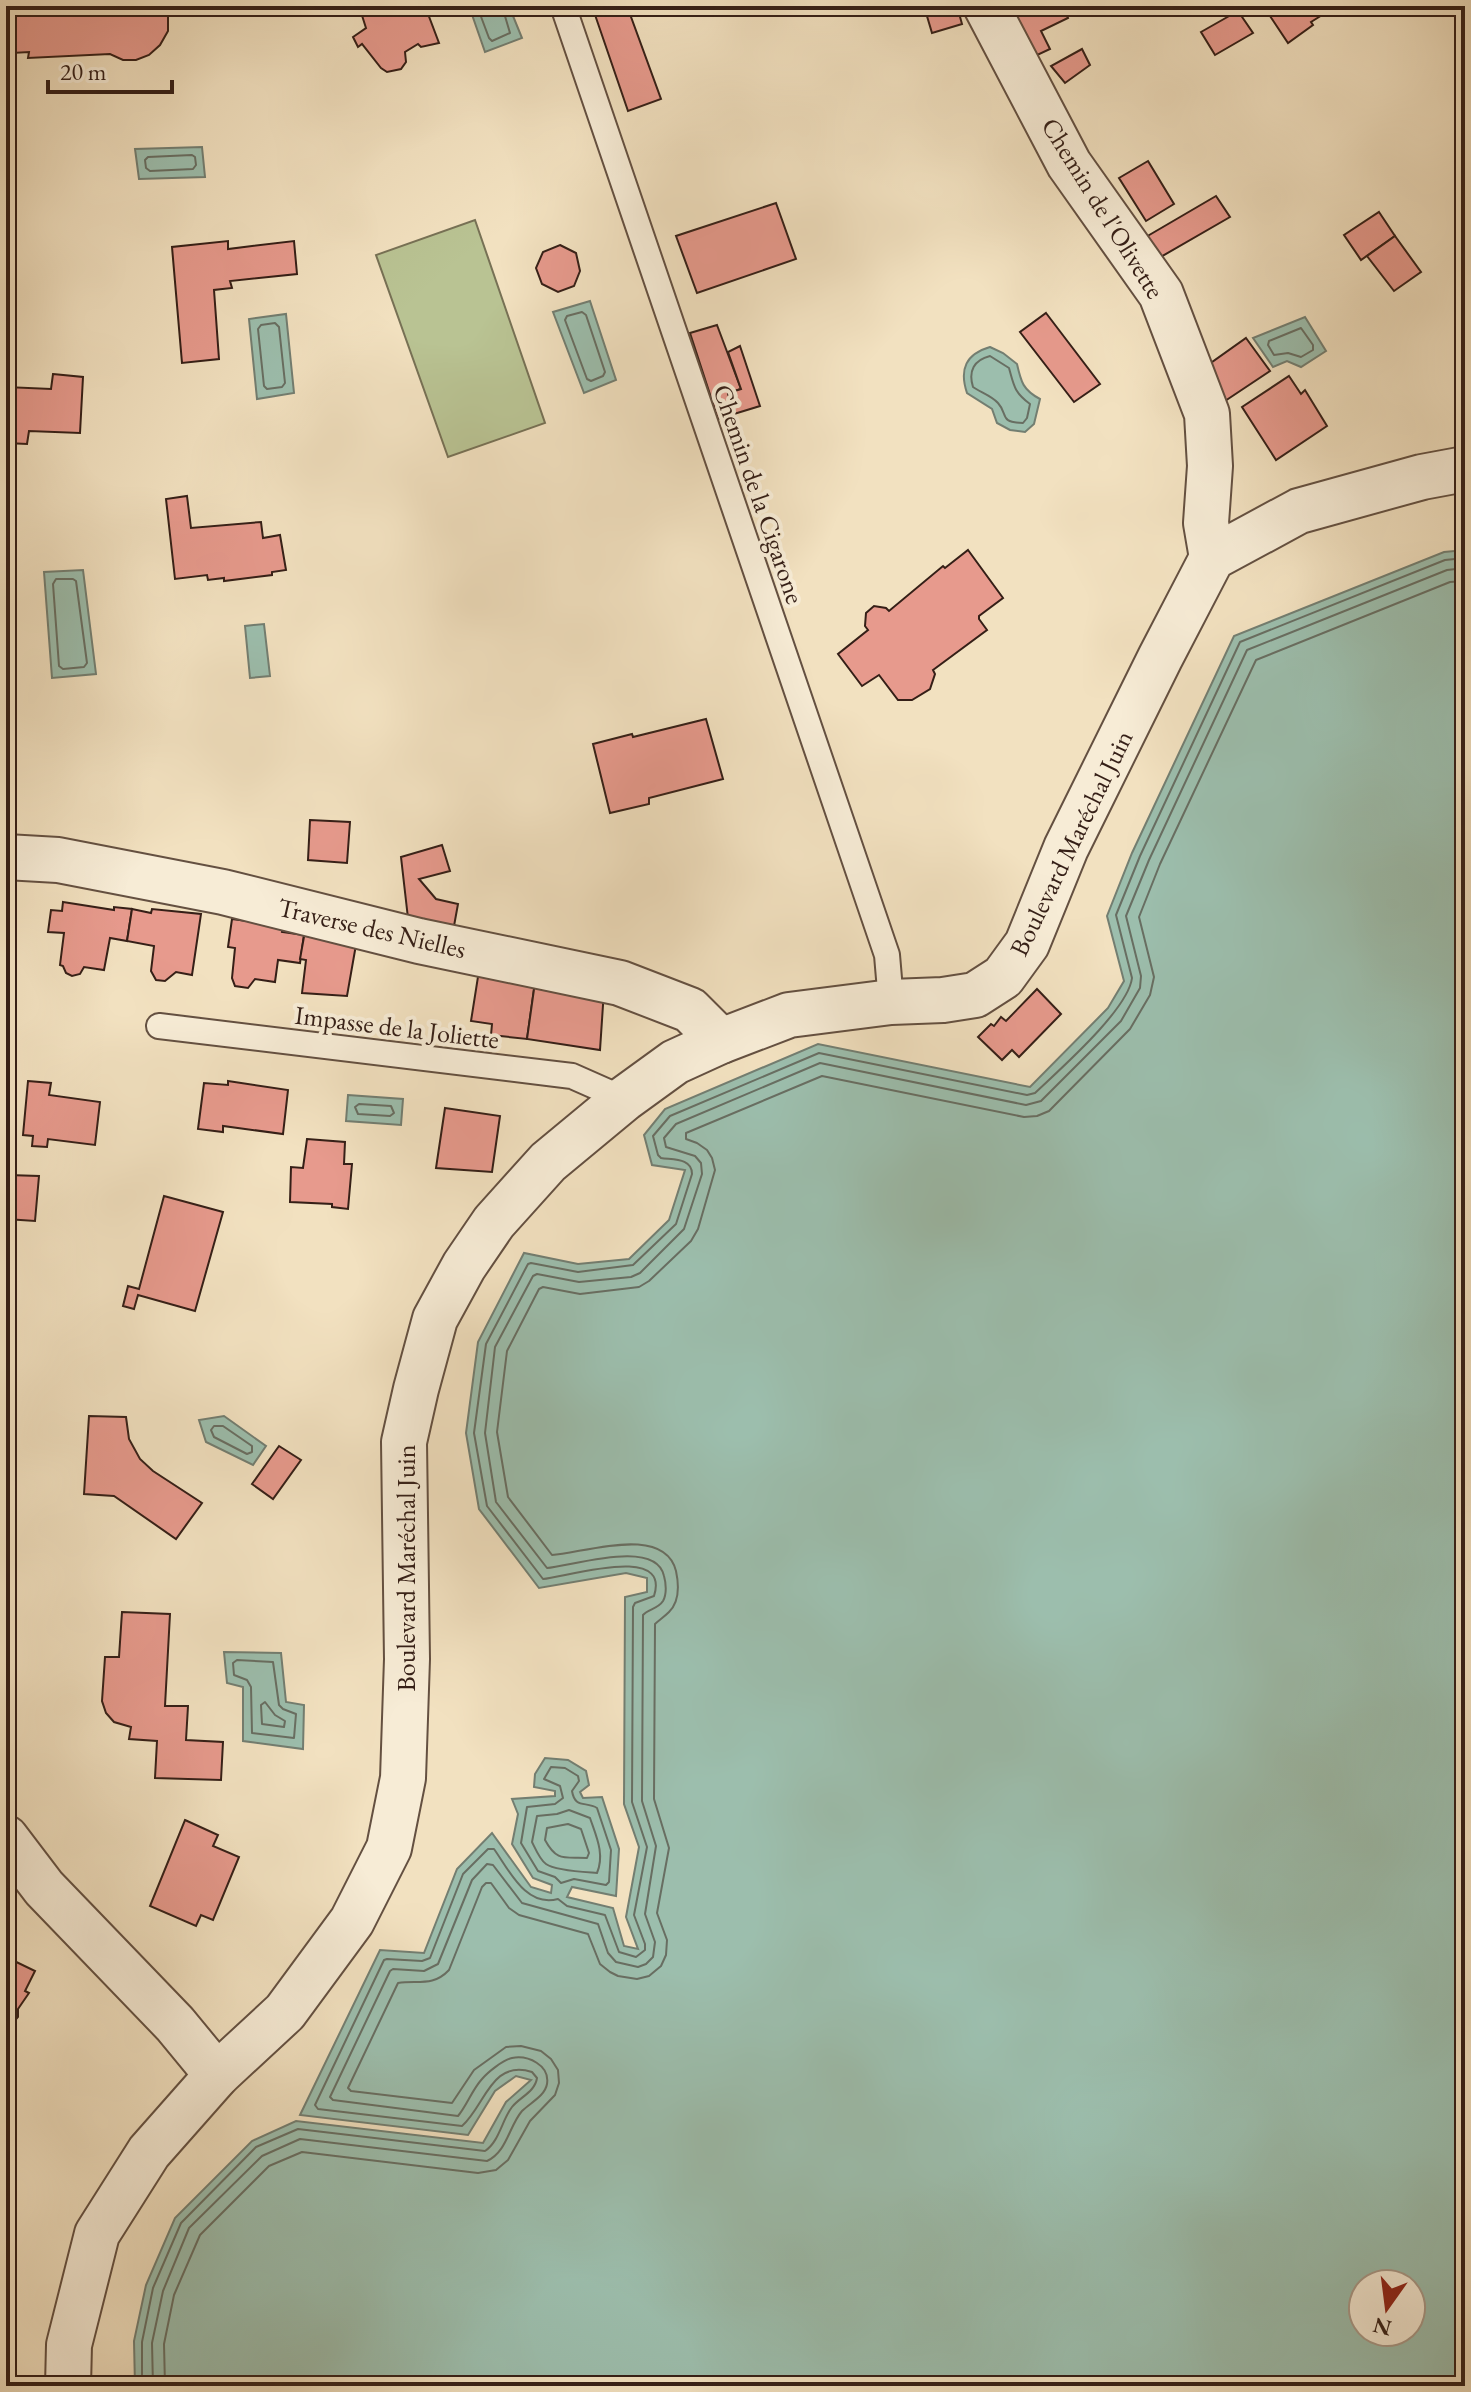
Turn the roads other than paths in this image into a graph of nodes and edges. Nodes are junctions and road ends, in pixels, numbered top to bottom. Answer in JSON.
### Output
{"nodes":[{"id":1,"x":563,"y":6,"type":"edge"},
{"id":2,"x":986,"y":6,"type":"edge"},
{"id":3,"x":1465,"y":469,"type":"edge"},
{"id":4,"x":1212,"y":558,"type":"junction"},
{"id":5,"x":6,"y":857,"type":"edge"},
{"id":6,"x":891,"y":1002,"type":"junction"},
{"id":7,"x":159,"y":1026,"type":"dead end"},
{"id":8,"x":721,"y":1041,"type":"junction"},
{"id":9,"x":624,"y":1099,"type":"junction"},
{"id":10,"x":6,"y":1838,"type":"edge"},
{"id":11,"x":25,"y":1887,"type":"edge"},
{"id":12,"x":217,"y":2075,"type":"junction"},
{"id":13,"x":68,"y":2386,"type":"edge"}],
"edges":[{"from":1,"to":6,"type":"lane","name":"Chemin de la Cigarone"},
{"from":2,"to":4,"type":"street","name":"Chemin de l'Olivette"},
{"from":3,"to":4,"type":"street"},
{"from":4,"to":6,"type":"street","name":"Boulevard Maréchal Juin"},
{"from":5,"to":8,"type":"street","name":"Traverse des Nielles"},
{"from":6,"to":8,"type":"street","name":"Boulevard Maréchal Juin"},
{"from":7,"to":9,"type":"lane","name":"Impasse de la Joliette"},
{"from":8,"to":9,"type":"street","name":"Boulevard Maréchal Juin"},
{"from":9,"to":12,"type":"street","name":"Boulevard Maréchal Juin"},
{"from":10,"to":11,"type":"street"},
{"from":11,"to":12,"type":"street"},
{"from":12,"to":13,"type":"street","name":"Boulevard Maréchal Juin"}]}
